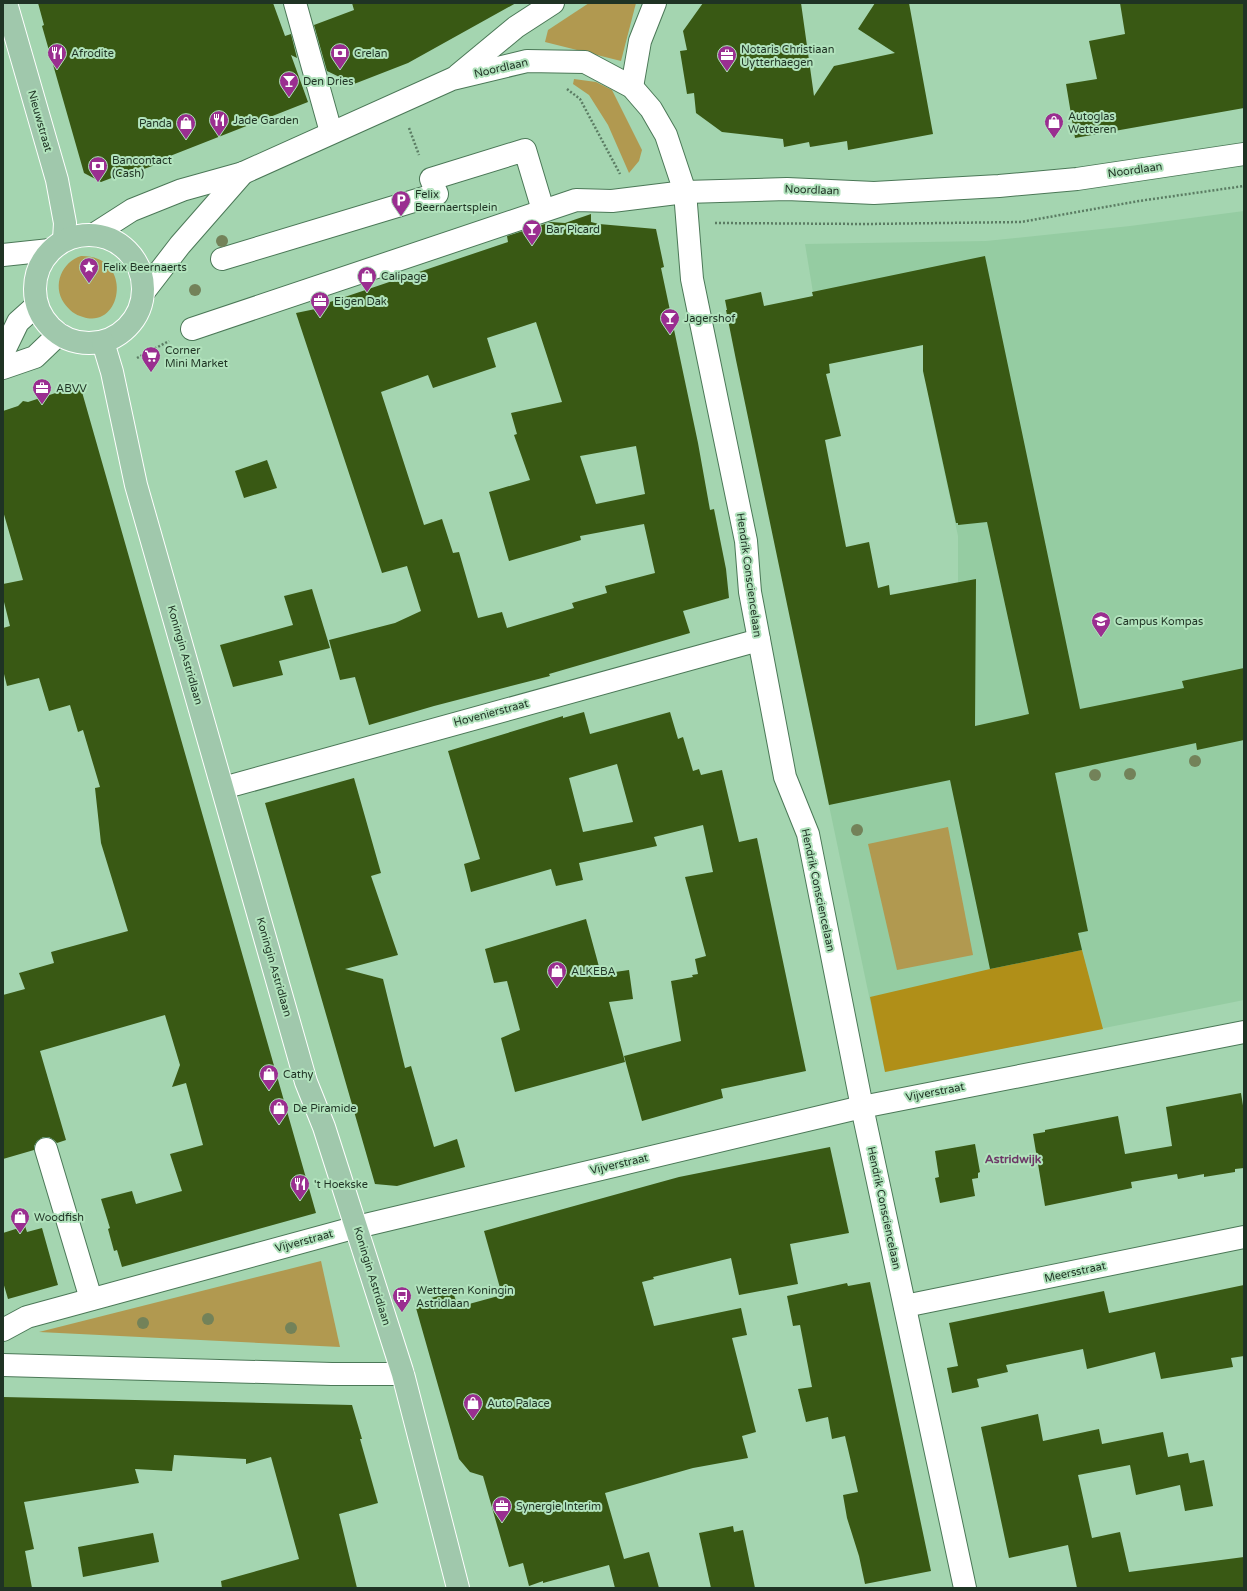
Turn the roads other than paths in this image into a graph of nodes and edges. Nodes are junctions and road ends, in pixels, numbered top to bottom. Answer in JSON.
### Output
{"nodes":[{"id":1,"x":6,"y":3,"type":"edge"},
{"id":2,"x":295,"y":3,"type":"edge"},
{"id":3,"x":553,"y":3,"type":"edge"},
{"id":4,"x":655,"y":3,"type":"edge"},
{"id":5,"x":528,"y":10,"type":"edge"},
{"id":6,"x":452,"y":79,"type":"junction"},
{"id":7,"x":632,"y":88,"type":"junction"},
{"id":8,"x":331,"y":132,"type":"junction"},
{"id":9,"x":1244,"y":154,"type":"edge"},
{"id":10,"x":243,"y":173,"type":"junction"},
{"id":11,"x":685,"y":192,"type":"junction"},
{"id":12,"x":544,"y":210,"type":"junction"},
{"id":13,"x":93,"y":235,"type":"junction"},
{"id":14,"x":57,"y":245,"type":"junction"},
{"id":15,"x":3,"y":255,"type":"edge"},
{"id":16,"x":222,"y":259,"type":"dead end"},
{"id":17,"x":143,"y":293,"type":"junction"},
{"id":18,"x":37,"y":305,"type":"junction"},
{"id":19,"x":192,"y":329,"type":"road end"},
{"id":20,"x":59,"y":334,"type":"junction"},
{"id":21,"x":104,"y":342,"type":"junction"},
{"id":22,"x":3,"y":353,"type":"edge"},
{"id":23,"x":3,"y":368,"type":"edge"},
{"id":24,"x":759,"y":640,"type":"junction"},
{"id":25,"x":223,"y":788,"type":"junction"},
{"id":26,"x":1244,"y":1032,"type":"edge"},
{"id":27,"x":862,"y":1107,"type":"junction"},
{"id":28,"x":46,"y":1149,"type":"dead end"},
{"id":29,"x":357,"y":1227,"type":"junction"},
{"id":30,"x":1244,"y":1237,"type":"edge"},
{"id":31,"x":91,"y":1299,"type":"junction"},
{"id":32,"x":905,"y":1306,"type":"junction"},
{"id":33,"x":3,"y":1330,"type":"edge"},
{"id":34,"x":3,"y":1365,"type":"edge"},
{"id":35,"x":403,"y":1374,"type":"junction"},
{"id":36,"x":458,"y":1588,"type":"edge"},
{"id":37,"x":965,"y":1588,"type":"edge"}],
"edges":[{"from":1,"to":14,"type":"main road","name":"Nieuwstraat"},
{"from":2,"to":8,"type":"street"},
{"from":3,"to":5,"type":"street"},
{"from":4,"to":7,"type":"street"},
{"from":5,"to":6,"type":"street"},
{"from":6,"to":7,"type":"street","name":"Noordlaan"},
{"from":6,"to":8,"type":"street"},
{"from":7,"to":11,"type":"street","name":"Noordlaan"},
{"from":8,"to":10,"type":"street"},
{"from":9,"to":11,"type":"street","name":"Noordlaan"},
{"from":10,"to":13,"type":"street"},
{"from":10,"to":17,"type":"street"},
{"from":11,"to":12,"type":"street"},
{"from":11,"to":24,"type":"street","name":"Hendrik Consciencelaan"},
{"from":12,"to":16,"type":"street"},
{"from":12,"to":19,"type":"street"},
{"from":13,"to":14,"type":"main road"},
{"from":13,"to":17,"type":"main road"},
{"from":14,"to":15,"type":"street"},
{"from":14,"to":18,"type":"main road"},
{"from":17,"to":21,"type":"main road"},
{"from":18,"to":20,"type":"main road"},
{"from":18,"to":22,"type":"street"},
{"from":20,"to":21,"type":"main road"},
{"from":20,"to":23,"type":"street"},
{"from":21,"to":25,"type":"main road","name":"Koningin Astridlaan"},
{"from":24,"to":25,"type":"street","name":"Hovenierstraat"},
{"from":24,"to":27,"type":"street","name":"Hendrik Consciencelaan"},
{"from":25,"to":29,"type":"main road","name":"Koningin Astridlaan"},
{"from":26,"to":27,"type":"street","name":"Vijverstraat"},
{"from":27,"to":29,"type":"street","name":"Vijverstraat"},
{"from":27,"to":32,"type":"street","name":"Hendrik Consciencelaan"},
{"from":28,"to":31,"type":"street"},
{"from":29,"to":31,"type":"street","name":"Vijverstraat"},
{"from":29,"to":35,"type":"main road","name":"Koningin Astridlaan"},
{"from":30,"to":32,"type":"street","name":"Meersstraat"},
{"from":31,"to":33,"type":"street","name":"Vijverstraat"},
{"from":32,"to":37,"type":"street","name":"Hendrik Consciencelaan"},
{"from":34,"to":35,"type":"street"},
{"from":35,"to":36,"type":"main road","name":"Koningin Astridlaan"}]}
